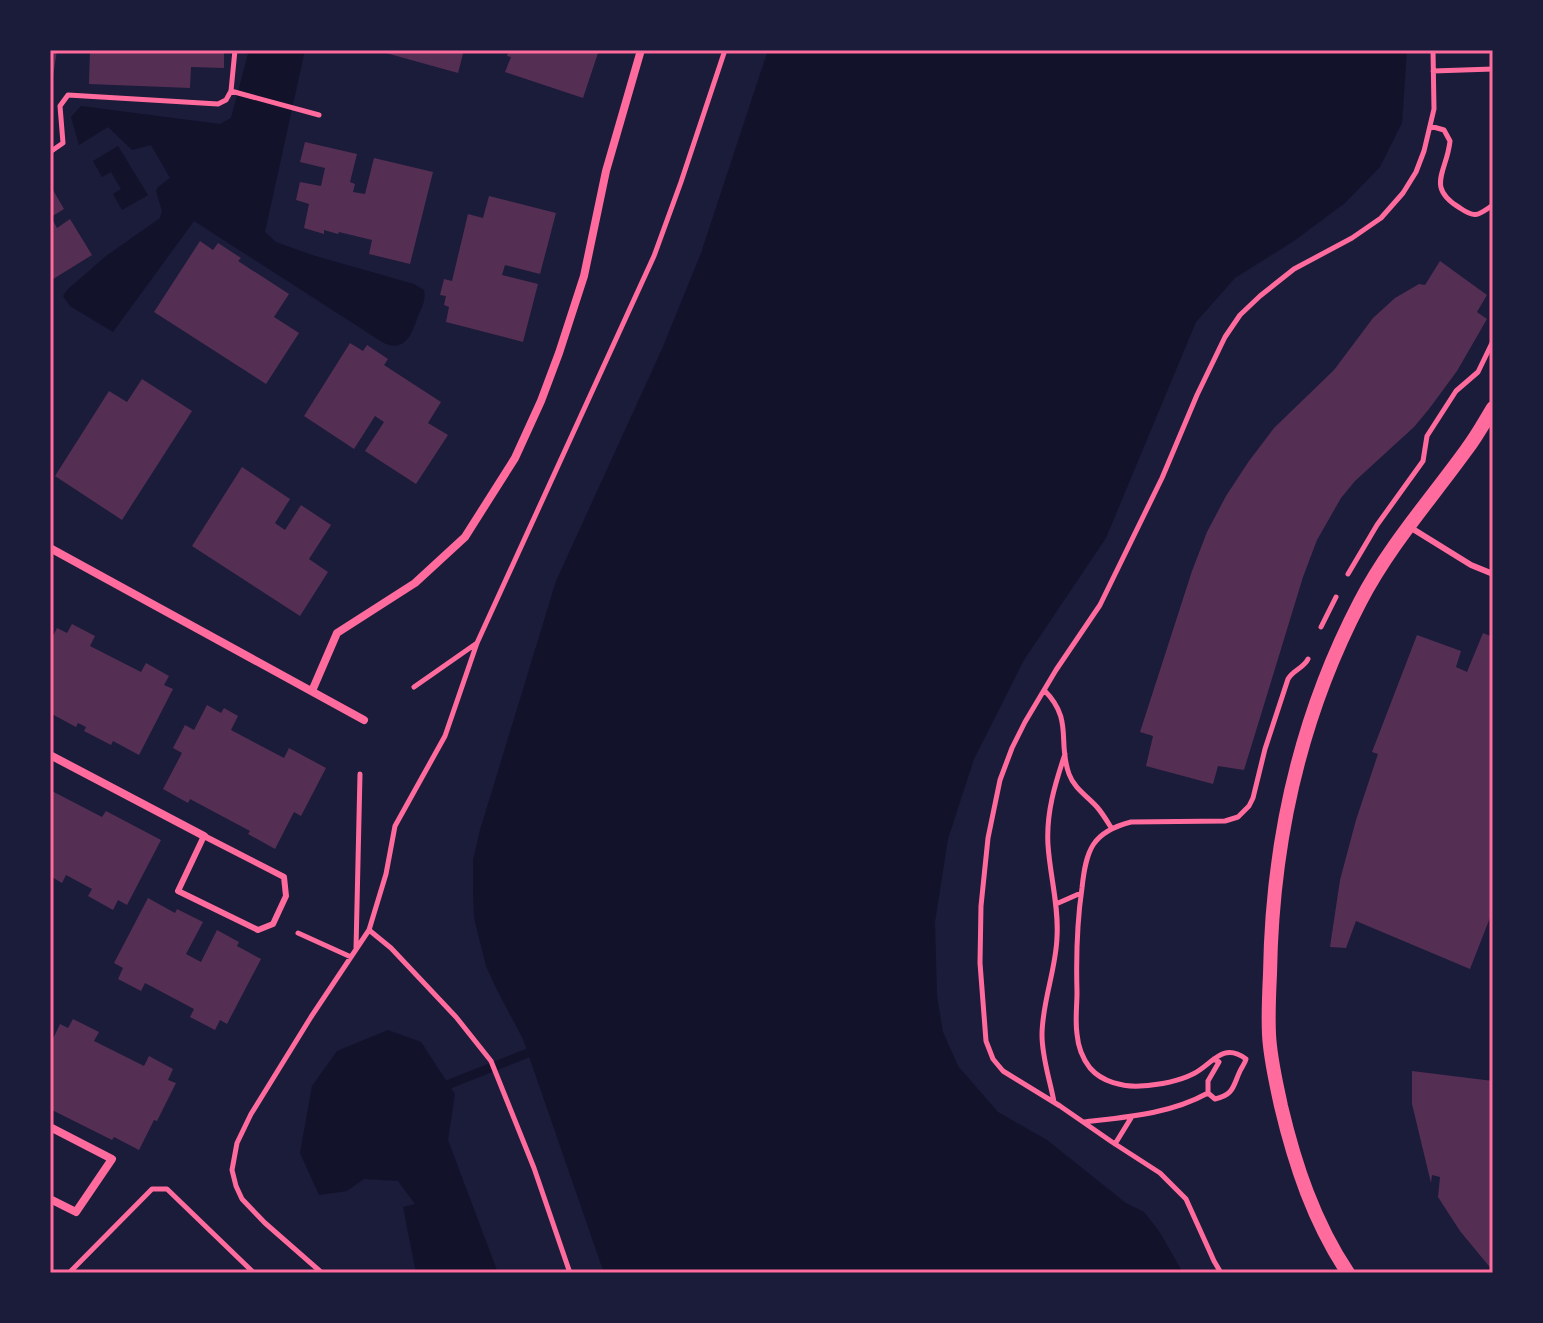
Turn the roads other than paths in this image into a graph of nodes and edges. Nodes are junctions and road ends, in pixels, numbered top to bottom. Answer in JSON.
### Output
{"nodes":[{"id":1,"x":641,"y":50,"type":"edge"},
{"id":2,"x":1493,"y":408,"type":"edge"},
{"id":3,"x":1408,"y":526,"type":"junction"},
{"id":4,"x":51,"y":552,"type":"edge"},
{"id":5,"x":1493,"y":574,"type":"edge"},
{"id":6,"x":312,"y":691,"type":"junction"},
{"id":7,"x":364,"y":720,"type":"dead end"},
{"id":8,"x":50,"y":755,"type":"edge"},
{"id":9,"x":204,"y":836,"type":"junction"},
{"id":10,"x":50,"y":1127,"type":"edge"},
{"id":11,"x":50,"y":1199,"type":"edge"},
{"id":12,"x":1348,"y":1273,"type":"edge"}],
"edges":[{"from":1,"to":6,"type":"street"},
{"from":2,"to":3,"type":"street"},
{"from":3,"to":5,"type":"lane"},
{"from":3,"to":12,"type":"street"},
{"from":4,"to":6,"type":"street"},
{"from":6,"to":7,"type":"street"},
{"from":8,"to":9,"type":"street"},
{"from":9,"to":9,"type":"lane"},
{"from":10,"to":11,"type":"street"}]}
